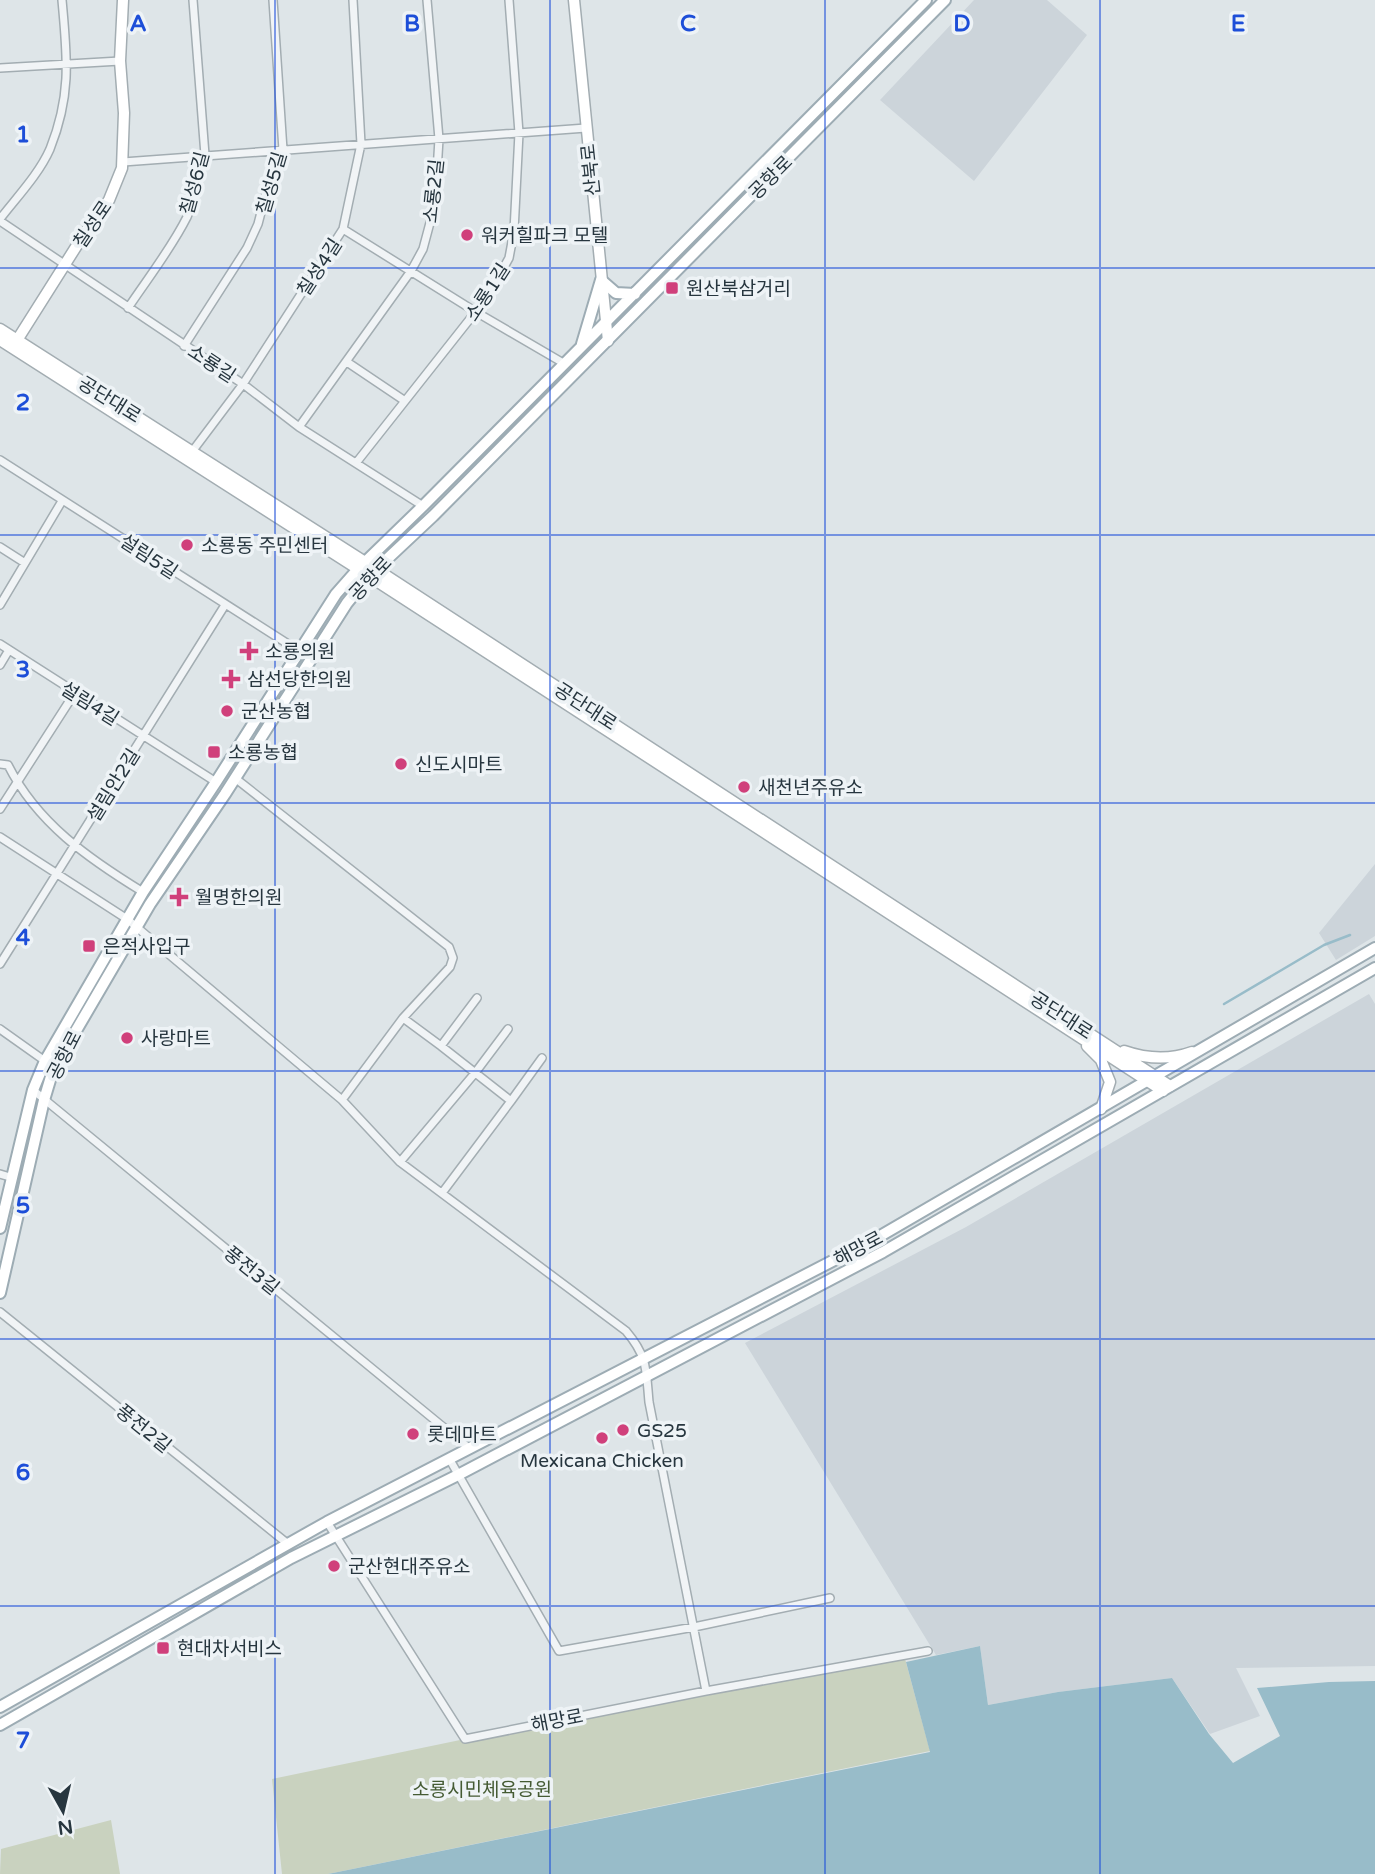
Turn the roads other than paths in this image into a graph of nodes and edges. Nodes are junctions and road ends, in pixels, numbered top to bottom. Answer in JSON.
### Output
{"nodes":[{"id":1,"x":62,"y":0,"type":"edge"},
{"id":2,"x":123,"y":0,"type":"edge"},
{"id":3,"x":193,"y":0,"type":"edge"},
{"id":4,"x":273,"y":0,"type":"edge"},
{"id":5,"x":353,"y":0,"type":"edge"},
{"id":6,"x":427,"y":0,"type":"edge"},
{"id":7,"x":509,"y":0,"type":"edge"},
{"id":8,"x":574,"y":0,"type":"edge"},
{"id":9,"x":926,"y":0,"type":"edge"},
{"id":10,"x":944,"y":0,"type":"edge"},
{"id":11,"x":120,"y":61,"type":"junction"},
{"id":12,"x":67,"y":62,"type":"junction"},
{"id":13,"x":0,"y":68,"type":"edge"},
{"id":14,"x":586,"y":128,"type":"junction"},
{"id":15,"x":519,"y":133,"type":"junction"},
{"id":16,"x":439,"y":139,"type":"junction"},
{"id":17,"x":361,"y":144,"type":"junction"},
{"id":18,"x":283,"y":150,"type":"junction"},
{"id":19,"x":205,"y":155,"type":"junction"},
{"id":20,"x":123,"y":162,"type":"junction"},
{"id":21,"x":0,"y":220,"type":"edge"},
{"id":22,"x":343,"y":229,"type":"junction"},
{"id":23,"x":66,"y":265,"type":"junction"},
{"id":24,"x":411,"y":271,"type":"junction"},
{"id":25,"x":601,"y":279,"type":"junction"},
{"id":26,"x":635,"y":293,"type":"junction"},
{"id":27,"x":128,"y":308,"type":"junction"},
{"id":28,"x":476,"y":312,"type":"junction"},
{"id":29,"x":605,"y":324,"type":"junction"},
{"id":30,"x":0,"y":329,"type":"edge"},
{"id":31,"x":0,"y":340,"type":"edge"},
{"id":32,"x":608,"y":341,"type":"junction"},
{"id":33,"x":14,"y":344,"type":"junction"},
{"id":34,"x":184,"y":346,"type":"junction"},
{"id":35,"x":581,"y":348,"type":"junction"},
{"id":36,"x":347,"y":362,"type":"junction"},
{"id":37,"x":565,"y":364,"type":"junction"},
{"id":38,"x":243,"y":384,"type":"junction"},
{"id":39,"x":405,"y":401,"type":"junction"},
{"id":40,"x":299,"y":426,"type":"junction"},
{"id":41,"x":190,"y":455,"type":"junction"},
{"id":42,"x":0,"y":460,"type":"edge"},
{"id":43,"x":355,"y":463,"type":"junction"},
{"id":44,"x":62,"y":501,"type":"junction"},
{"id":45,"x":423,"y":506,"type":"junction"},
{"id":46,"x":0,"y":547,"type":"edge"},
{"id":47,"x":25,"y":563,"type":"junction"},
{"id":48,"x":361,"y":565,"type":"junction"},
{"id":49,"x":372,"y":573,"type":"junction"},
{"id":50,"x":0,"y":605,"type":"edge"},
{"id":51,"x":225,"y":605,"type":"junction"},
{"id":52,"x":0,"y":645,"type":"edge"},
{"id":53,"x":9,"y":650,"type":"junction"},
{"id":54,"x":299,"y":651,"type":"junction"},
{"id":55,"x":0,"y":665,"type":"edge"},
{"id":56,"x":74,"y":694,"type":"junction"},
{"id":57,"x":144,"y":736,"type":"junction"},
{"id":58,"x":0,"y":764,"type":"edge"},
{"id":59,"x":235,"y":778,"type":"junction"},
{"id":60,"x":216,"y":782,"type":"junction"},
{"id":61,"x":17,"y":783,"type":"junction"},
{"id":62,"x":0,"y":809,"type":"edge"},
{"id":63,"x":0,"y":837,"type":"edge"},
{"id":64,"x":75,"y":847,"type":"junction"},
{"id":65,"x":58,"y":873,"type":"junction"},
{"id":66,"x":143,"y":892,"type":"junction"},
{"id":67,"x":127,"y":919,"type":"junction"},
{"id":68,"x":136,"y":928,"type":"junction"},
{"id":69,"x":1375,"y":948,"type":"edge"},
{"id":70,"x":0,"y":964,"type":"edge"},
{"id":71,"x":1375,"y":968,"type":"edge"},
{"id":72,"x":477,"y":998,"type":"dead end"},
{"id":73,"x":402,"y":1018,"type":"junction"},
{"id":74,"x":0,"y":1029,"type":"edge"},
{"id":75,"x":508,"y":1029,"type":"dead end"},
{"id":76,"x":1069,"y":1029,"type":"junction"},
{"id":77,"x":440,"y":1046,"type":"junction"},
{"id":78,"x":1112,"y":1047,"type":"junction"},
{"id":79,"x":1202,"y":1048,"type":"junction"},
{"id":80,"x":542,"y":1058,"type":"dead end"},
{"id":81,"x":45,"y":1061,"type":"junction"},
{"id":82,"x":475,"y":1073,"type":"junction"},
{"id":83,"x":1152,"y":1079,"type":"junction"},
{"id":84,"x":1166,"y":1088,"type":"junction"},
{"id":85,"x":33,"y":1090,"type":"junction"},
{"id":86,"x":44,"y":1100,"type":"junction"},
{"id":87,"x":342,"y":1100,"type":"junction"},
{"id":88,"x":511,"y":1101,"type":"junction"},
{"id":89,"x":1101,"y":1109,"type":"junction"},
{"id":90,"x":400,"y":1162,"type":"junction"},
{"id":91,"x":5,"y":1176,"type":"edge"},
{"id":92,"x":442,"y":1193,"type":"junction"},
{"id":93,"x":0,"y":1228,"type":"edge"},
{"id":94,"x":0,"y":1293,"type":"edge"},
{"id":95,"x":0,"y":1312,"type":"edge"},
{"id":96,"x":644,"y":1358,"type":"junction"},
{"id":97,"x":646,"y":1376,"type":"junction"},
{"id":98,"x":471,"y":1450,"type":"junction"},
{"id":99,"x":450,"y":1460,"type":"junction"},
{"id":100,"x":458,"y":1475,"type":"junction"},
{"id":101,"x":327,"y":1522,"type":"junction"},
{"id":102,"x":335,"y":1535,"type":"junction"},
{"id":103,"x":288,"y":1544,"type":"junction"},
{"id":104,"x":830,"y":1598,"type":"dead end"},
{"id":105,"x":694,"y":1627,"type":"junction"},
{"id":106,"x":928,"y":1651,"type":"dead end"},
{"id":107,"x":706,"y":1691,"type":"junction"},
{"id":108,"x":0,"y":1707,"type":"edge"},
{"id":109,"x":0,"y":1725,"type":"edge"}],
"edges":[{"from":1,"to":12,"type":"street"},
{"from":2,"to":11,"type":"street","name":"칠성로"},
{"from":3,"to":19,"type":"street","name":"칠성6길"},
{"from":4,"to":18,"type":"street","name":"칠성5길"},
{"from":5,"to":17,"type":"street","name":"칠성4길"},
{"from":6,"to":16,"type":"street","name":"소룡2길"},
{"from":7,"to":15,"type":"street","name":"소룡1길"},
{"from":8,"to":14,"type":"street","name":"산북로"},
{"from":9,"to":26,"type":"main road","name":"공항로"},
{"from":10,"to":32,"type":"main road","name":"공항로"},
{"from":11,"to":12,"type":"street"},
{"from":11,"to":20,"type":"street","name":"칠성로"},
{"from":12,"to":13,"type":"street"},
{"from":12,"to":21,"type":"street"},
{"from":14,"to":15,"type":"street"},
{"from":14,"to":25,"type":"street","name":"산북로"},
{"from":15,"to":16,"type":"street"},
{"from":15,"to":28,"type":"street","name":"소룡1길"},
{"from":16,"to":17,"type":"street"},
{"from":16,"to":24,"type":"street","name":"소룡2길"},
{"from":17,"to":18,"type":"street"},
{"from":17,"to":22,"type":"street","name":"칠성4길"},
{"from":18,"to":19,"type":"street"},
{"from":18,"to":34,"type":"street","name":"칠성5길"},
{"from":19,"to":20,"type":"street"},
{"from":19,"to":27,"type":"street","name":"칠성6길"},
{"from":20,"to":23,"type":"street","name":"칠성로"},
{"from":21,"to":23,"type":"street","name":"소룡길"},
{"from":22,"to":24,"type":"street"},
{"from":22,"to":38,"type":"street","name":"칠성4길"},
{"from":23,"to":27,"type":"street","name":"소룡길"},
{"from":23,"to":33,"type":"street","name":"칠성로"},
{"from":24,"to":28,"type":"street"},
{"from":24,"to":36,"type":"street","name":"소룡2길"},
{"from":25,"to":26,"type":"main road"},
{"from":25,"to":29,"type":"street","name":"산북로"},
{"from":25,"to":35,"type":"main road"},
{"from":26,"to":29,"type":"main road","name":"공항로"},
{"from":27,"to":34,"type":"street","name":"소룡길"},
{"from":28,"to":37,"type":"street"},
{"from":28,"to":39,"type":"street","name":"소룡1길"},
{"from":29,"to":32,"type":"street","name":"산북로"},
{"from":29,"to":35,"type":"main road","name":"공항로"},
{"from":30,"to":33,"type":"street","name":"공단대로"},
{"from":31,"to":33,"type":"street","name":"공단대로"},
{"from":32,"to":49,"type":"main road","name":"공항로"},
{"from":33,"to":41,"type":"street","name":"공단대로"},
{"from":34,"to":38,"type":"street","name":"소룡길"},
{"from":35,"to":37,"type":"main road","name":"공항로"},
{"from":36,"to":39,"type":"street"},
{"from":36,"to":40,"type":"street","name":"소룡2길"},
{"from":37,"to":45,"type":"main road","name":"공항로"},
{"from":38,"to":40,"type":"street","name":"소룡길"},
{"from":38,"to":41,"type":"street","name":"칠성4길"},
{"from":39,"to":43,"type":"street","name":"소룡1길"},
{"from":40,"to":43,"type":"street","name":"소룡길"},
{"from":41,"to":48,"type":"street","name":"공단대로"},
{"from":42,"to":44,"type":"street","name":"설림5길"},
{"from":43,"to":45,"type":"street","name":"소룡길"},
{"from":44,"to":47,"type":"street"},
{"from":44,"to":51,"type":"street","name":"설림5길"},
{"from":45,"to":48,"type":"main road","name":"공항로"},
{"from":46,"to":47,"type":"street"},
{"from":47,"to":50,"type":"street"},
{"from":48,"to":49,"type":"street","name":"공단대로"},
{"from":48,"to":54,"type":"main road","name":"공항로"},
{"from":49,"to":59,"type":"main road","name":"공항로"},
{"from":49,"to":76,"type":"street","name":"공단대로"},
{"from":49,"to":78,"type":"street","name":"공단대로"},
{"from":51,"to":54,"type":"street","name":"설림5길"},
{"from":51,"to":57,"type":"street","name":"설림안2길"},
{"from":52,"to":53,"type":"street","name":"설림4길"},
{"from":53,"to":55,"type":"street"},
{"from":53,"to":56,"type":"street","name":"설림4길"},
{"from":54,"to":60,"type":"main road","name":"공항로"},
{"from":56,"to":57,"type":"street","name":"설림4길"},
{"from":56,"to":61,"type":"street"},
{"from":57,"to":60,"type":"street","name":"설림4길"},
{"from":57,"to":64,"type":"street","name":"설림안2길"},
{"from":58,"to":61,"type":"street"},
{"from":59,"to":68,"type":"main road","name":"공항로"},
{"from":59,"to":73,"type":"street"},
{"from":60,"to":66,"type":"main road","name":"공항로"},
{"from":61,"to":62,"type":"street"},
{"from":61,"to":64,"type":"street"},
{"from":63,"to":65,"type":"street"},
{"from":64,"to":65,"type":"street","name":"설림안2길"},
{"from":64,"to":66,"type":"street"},
{"from":65,"to":67,"type":"street"},
{"from":65,"to":70,"type":"street","name":"설림안2길"},
{"from":66,"to":67,"type":"main road","name":"공항로"},
{"from":67,"to":68,"type":"street"},
{"from":67,"to":81,"type":"main road","name":"공항로"},
{"from":68,"to":86,"type":"main road","name":"공항로"},
{"from":68,"to":87,"type":"street"},
{"from":69,"to":79,"type":"main road","name":"해망로"},
{"from":71,"to":84,"type":"main road","name":"해망로"},
{"from":72,"to":77,"type":"street"},
{"from":73,"to":77,"type":"street"},
{"from":73,"to":87,"type":"street"},
{"from":74,"to":81,"type":"street"},
{"from":75,"to":82,"type":"street"},
{"from":76,"to":83,"type":"street","name":"공단대로"},
{"from":76,"to":89,"type":"street"},
{"from":77,"to":82,"type":"street"},
{"from":78,"to":79,"type":"street"},
{"from":78,"to":83,"type":"street","name":"공단대로"},
{"from":79,"to":83,"type":"main road","name":"해망로"},
{"from":80,"to":88,"type":"street"},
{"from":81,"to":85,"type":"main road","name":"공항로"},
{"from":82,"to":88,"type":"street"},
{"from":82,"to":90,"type":"street"},
{"from":83,"to":84,"type":"street","name":"공단대로"},
{"from":83,"to":89,"type":"main road","name":"해망로"},
{"from":84,"to":97,"type":"main road","name":"해망로"},
{"from":85,"to":86,"type":"street","name":"풍전3길"},
{"from":85,"to":91,"type":"main road","name":"공항로"},
{"from":86,"to":94,"type":"main road","name":"공항로"},
{"from":86,"to":98,"type":"street","name":"풍전3길"},
{"from":87,"to":90,"type":"street"},
{"from":88,"to":92,"type":"street"},
{"from":89,"to":96,"type":"main road","name":"해망로"},
{"from":90,"to":92,"type":"street"},
{"from":91,"to":93,"type":"main road","name":"공항로"},
{"from":92,"to":96,"type":"street"},
{"from":95,"to":103,"type":"street","name":"풍전2길"},
{"from":96,"to":97,"type":"street"},
{"from":96,"to":98,"type":"main road","name":"해망로"},
{"from":97,"to":100,"type":"main road","name":"해망로"},
{"from":97,"to":105,"type":"street"},
{"from":98,"to":99,"type":"main road","name":"해망로"},
{"from":99,"to":100,"type":"street"},
{"from":99,"to":101,"type":"main road","name":"해망로"},
{"from":100,"to":102,"type":"main road","name":"해망로"},
{"from":100,"to":105,"type":"street"},
{"from":101,"to":102,"type":"street","name":"해망로"},
{"from":101,"to":103,"type":"main road","name":"해망로"},
{"from":102,"to":107,"type":"street","name":"해망로"},
{"from":102,"to":109,"type":"main road","name":"해망로"},
{"from":103,"to":108,"type":"main road","name":"해망로"},
{"from":104,"to":105,"type":"street"},
{"from":105,"to":107,"type":"street"},
{"from":106,"to":107,"type":"street","name":"해망로"}]}
